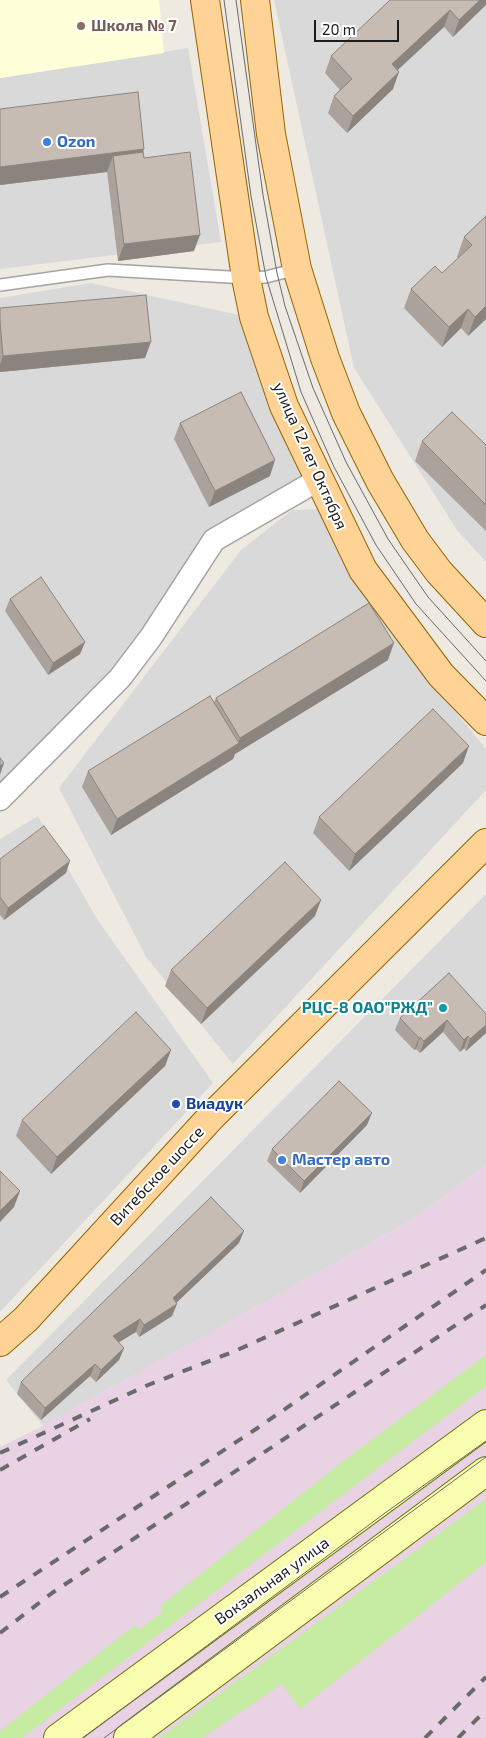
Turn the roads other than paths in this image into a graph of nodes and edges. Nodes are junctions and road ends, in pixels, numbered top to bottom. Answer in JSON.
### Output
{"nodes":[{"id":1,"x":205,"y":0,"type":"edge"},
{"id":2,"x":255,"y":0,"type":"edge"},
{"id":3,"x":297,"y":269,"type":"junction"},
{"id":4,"x":246,"y":278,"type":"junction"},
{"id":5,"x":0,"y":285,"type":"edge"},
{"id":6,"x":318,"y":480,"type":"junction"},
{"id":7,"x":486,"y":623,"type":"edge"},
{"id":8,"x":486,"y":721,"type":"edge"},
{"id":9,"x":0,"y":799,"type":"edge"},
{"id":10,"x":486,"y":843,"type":"edge"},
{"id":11,"x":0,"y":1342,"type":"edge"},
{"id":12,"x":486,"y":1424,"type":"edge"},
{"id":13,"x":486,"y":1471,"type":"edge"},
{"id":14,"x":58,"y":1738,"type":"edge"},
{"id":15,"x":128,"y":1738,"type":"edge"}],
"edges":[{"from":1,"to":4,"type":"main road","name":"улица 12 лет Октября"},
{"from":2,"to":3,"type":"main road"},
{"from":3,"to":4,"type":"lane"},
{"from":3,"to":7,"type":"main road"},
{"from":4,"to":5,"type":"lane"},
{"from":4,"to":6,"type":"main road","name":"улица 12 лет Октября"},
{"from":6,"to":8,"type":"main road","name":"улица 12 лет Октября"},
{"from":6,"to":9,"type":"street"},
{"from":10,"to":11,"type":"main road","name":"Витебское шоссе"},
{"from":12,"to":14,"type":"main road","name":"Вокзальная улица"},
{"from":13,"to":15,"type":"main road"}]}
